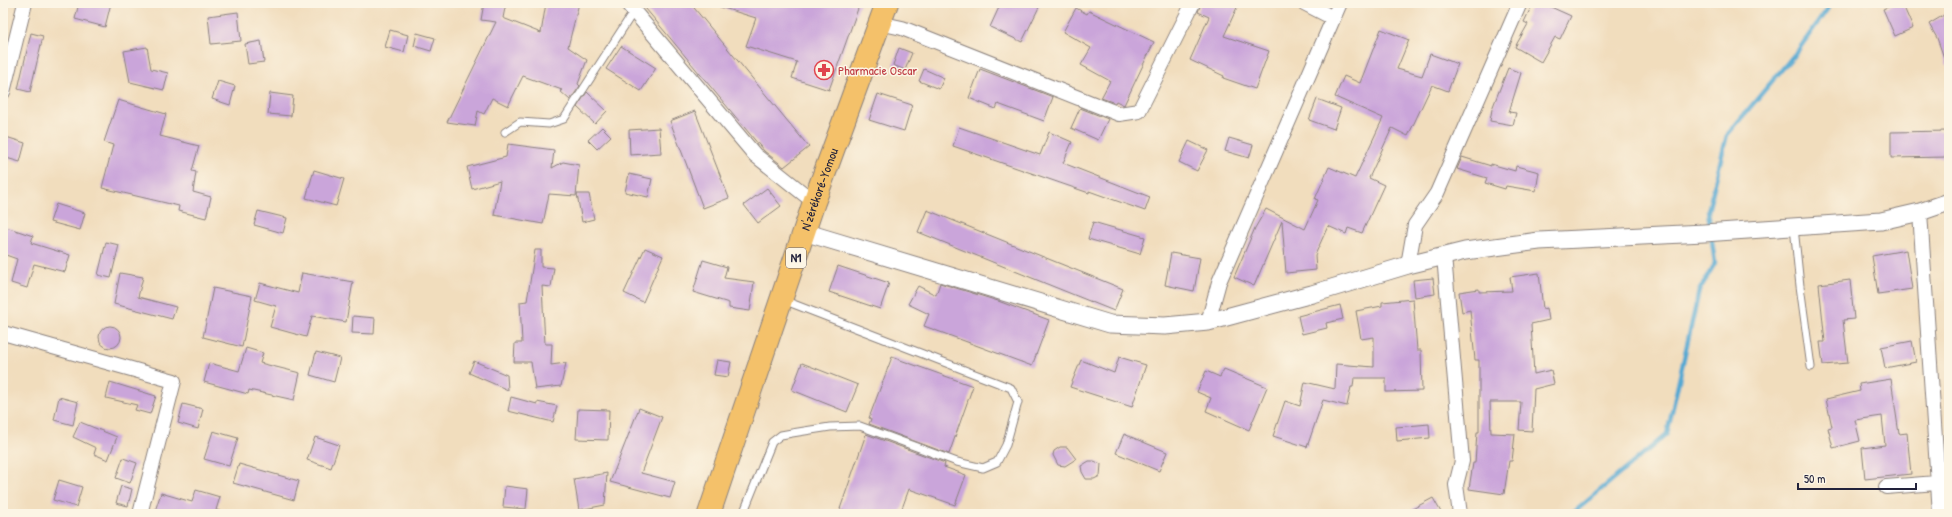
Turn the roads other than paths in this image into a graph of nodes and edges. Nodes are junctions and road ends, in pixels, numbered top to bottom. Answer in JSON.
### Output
{"nodes":[{"id":1,"x":25,"y":3,"type":"edge"},
{"id":2,"x":887,"y":3,"type":"edge"},
{"id":3,"x":1194,"y":3,"type":"edge"},
{"id":4,"x":1304,"y":3,"type":"edge"},
{"id":5,"x":1340,"y":3,"type":"edge"},
{"id":6,"x":1520,"y":3,"type":"edge"},
{"id":7,"x":631,"y":7,"type":"edge"},
{"id":8,"x":1333,"y":18,"type":"junction"},
{"id":9,"x":879,"y":23,"type":"junction"},
{"id":10,"x":3,"y":92,"type":"edge"},
{"id":11,"x":505,"y":132,"type":"dead end"},
{"id":12,"x":814,"y":202,"type":"junction"},
{"id":13,"x":1949,"y":202,"type":"edge"},
{"id":14,"x":1920,"y":212,"type":"junction"},
{"id":15,"x":1794,"y":227,"type":"junction"},
{"id":16,"x":804,"y":232,"type":"junction"},
{"id":17,"x":1444,"y":256,"type":"junction"},
{"id":18,"x":1408,"y":265,"type":"junction"},
{"id":19,"x":782,"y":300,"type":"junction"},
{"id":20,"x":1208,"y":322,"type":"junction"},
{"id":21,"x":3,"y":333,"type":"edge"},
{"id":22,"x":1811,"y":367,"type":"dead end"},
{"id":23,"x":1944,"y":483,"type":"edge"},
{"id":24,"x":1886,"y":487,"type":"dead end"},
{"id":25,"x":140,"y":514,"type":"edge"},
{"id":26,"x":709,"y":514,"type":"edge"},
{"id":27,"x":744,"y":514,"type":"edge"},
{"id":28,"x":1460,"y":514,"type":"edge"},
{"id":29,"x":1940,"y":514,"type":"edge"}],
"edges":[{"from":1,"to":10,"type":"street"},
{"from":2,"to":9,"type":"highway","name":"N'zérékoré-Yomou","number":"N1"},
{"from":3,"to":9,"type":"street"},
{"from":4,"to":8,"type":"street"},
{"from":5,"to":8,"type":"street"},
{"from":6,"to":18,"type":"street"},
{"from":7,"to":11,"type":"lane"},
{"from":7,"to":12,"type":"street"},
{"from":8,"to":20,"type":"street"},
{"from":9,"to":12,"type":"highway","name":"N'zérékoré-Yomou","number":"N1"},
{"from":12,"to":16,"type":"highway","name":"N'zérékoré-Yomou","number":"N1"},
{"from":13,"to":14,"type":"street"},
{"from":14,"to":15,"type":"street"},
{"from":14,"to":23,"type":"street"},
{"from":15,"to":17,"type":"street"},
{"from":15,"to":22,"type":"lane"},
{"from":16,"to":19,"type":"highway","name":"N'zérékoré-Yomou","number":"N1"},
{"from":16,"to":20,"type":"street"},
{"from":17,"to":18,"type":"street"},
{"from":17,"to":28,"type":"street"},
{"from":18,"to":20,"type":"street"},
{"from":19,"to":26,"type":"highway","name":"N'zérékoré-Yomou","number":"N1"},
{"from":19,"to":27,"type":"lane"},
{"from":21,"to":25,"type":"street"},
{"from":23,"to":24,"type":"street"},
{"from":23,"to":29,"type":"street"}]}
